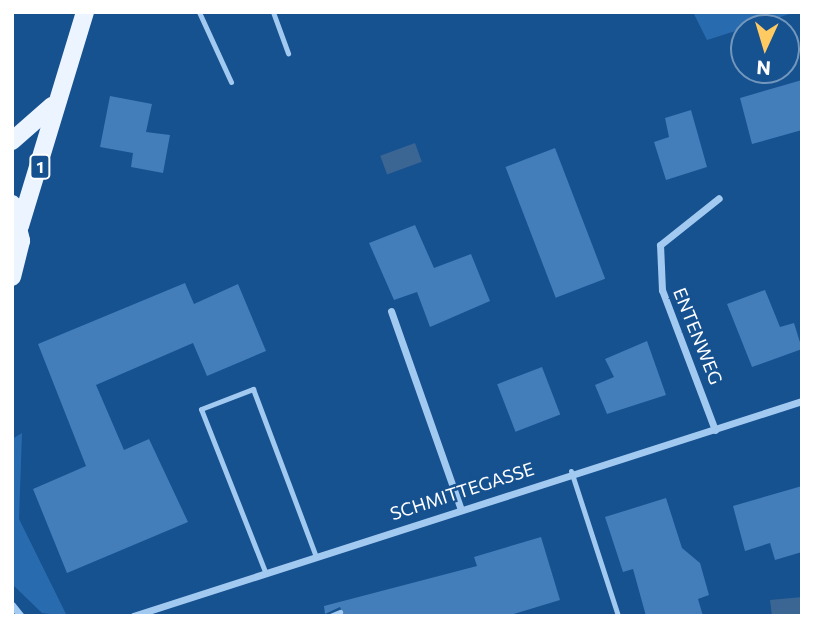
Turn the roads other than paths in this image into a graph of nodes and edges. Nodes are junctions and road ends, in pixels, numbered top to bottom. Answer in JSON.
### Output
{"nodes":[{"id":1,"x":85,"y":12,"type":"edge"},
{"id":2,"x":199,"y":12,"type":"edge"},
{"id":3,"x":272,"y":12,"type":"edge"},
{"id":4,"x":288,"y":53,"type":"dead end"},
{"id":5,"x":231,"y":82,"type":"dead end"},
{"id":6,"x":52,"y":106,"type":"junction"},
{"id":7,"x":12,"y":141,"type":"edge"},
{"id":8,"x":719,"y":198,"type":"dead end"},
{"id":9,"x":12,"y":204,"type":"edge"},
{"id":10,"x":20,"y":226,"type":"junction"},
{"id":11,"x":12,"y":277,"type":"edge"},
{"id":12,"x":391,"y":311,"type":"dead end"},
{"id":13,"x":802,"y":401,"type":"edge"},
{"id":14,"x":715,"y":430,"type":"junction"},
{"id":15,"x":571,"y":471,"type":"junction"},
{"id":16,"x":460,"y":507,"type":"junction"},
{"id":17,"x":316,"y":557,"type":"junction"},
{"id":18,"x":265,"y":573,"type":"junction"},
{"id":19,"x":12,"y":604,"type":"edge"},
{"id":20,"x":341,"y":612,"type":"dead end"},
{"id":21,"x":21,"y":616,"type":"edge"},
{"id":22,"x":133,"y":616,"type":"edge"},
{"id":23,"x":330,"y":616,"type":"edge"},
{"id":24,"x":618,"y":616,"type":"edge"}],
"edges":[{"from":1,"to":6,"type":"main road","number":"1"},
{"from":2,"to":5,"type":"lane"},
{"from":3,"to":4,"type":"lane"},
{"from":6,"to":7,"type":"main road","number":"1"},
{"from":6,"to":10,"type":"main road","number":"1"},
{"from":8,"to":14,"type":"street","name":"ENTENWEG"},
{"from":9,"to":10,"type":"main road","number":"1"},
{"from":10,"to":11,"type":"main road","number":"1"},
{"from":12,"to":16,"type":"street"},
{"from":13,"to":14,"type":"street","name":"SCHMITTEGASSE"},
{"from":14,"to":15,"type":"street","name":"SCHMITTEGASSE"},
{"from":15,"to":16,"type":"street","name":"SCHMITTEGASSE"},
{"from":15,"to":24,"type":"lane"},
{"from":16,"to":17,"type":"street","name":"SCHMITTEGASSE"},
{"from":17,"to":18,"type":"street","name":"SCHMITTEGASSE"},
{"from":17,"to":18,"type":"lane"},
{"from":18,"to":22,"type":"street","name":"SCHMITTEGASSE"},
{"from":19,"to":21,"type":"street"},
{"from":20,"to":23,"type":"lane"}]}
